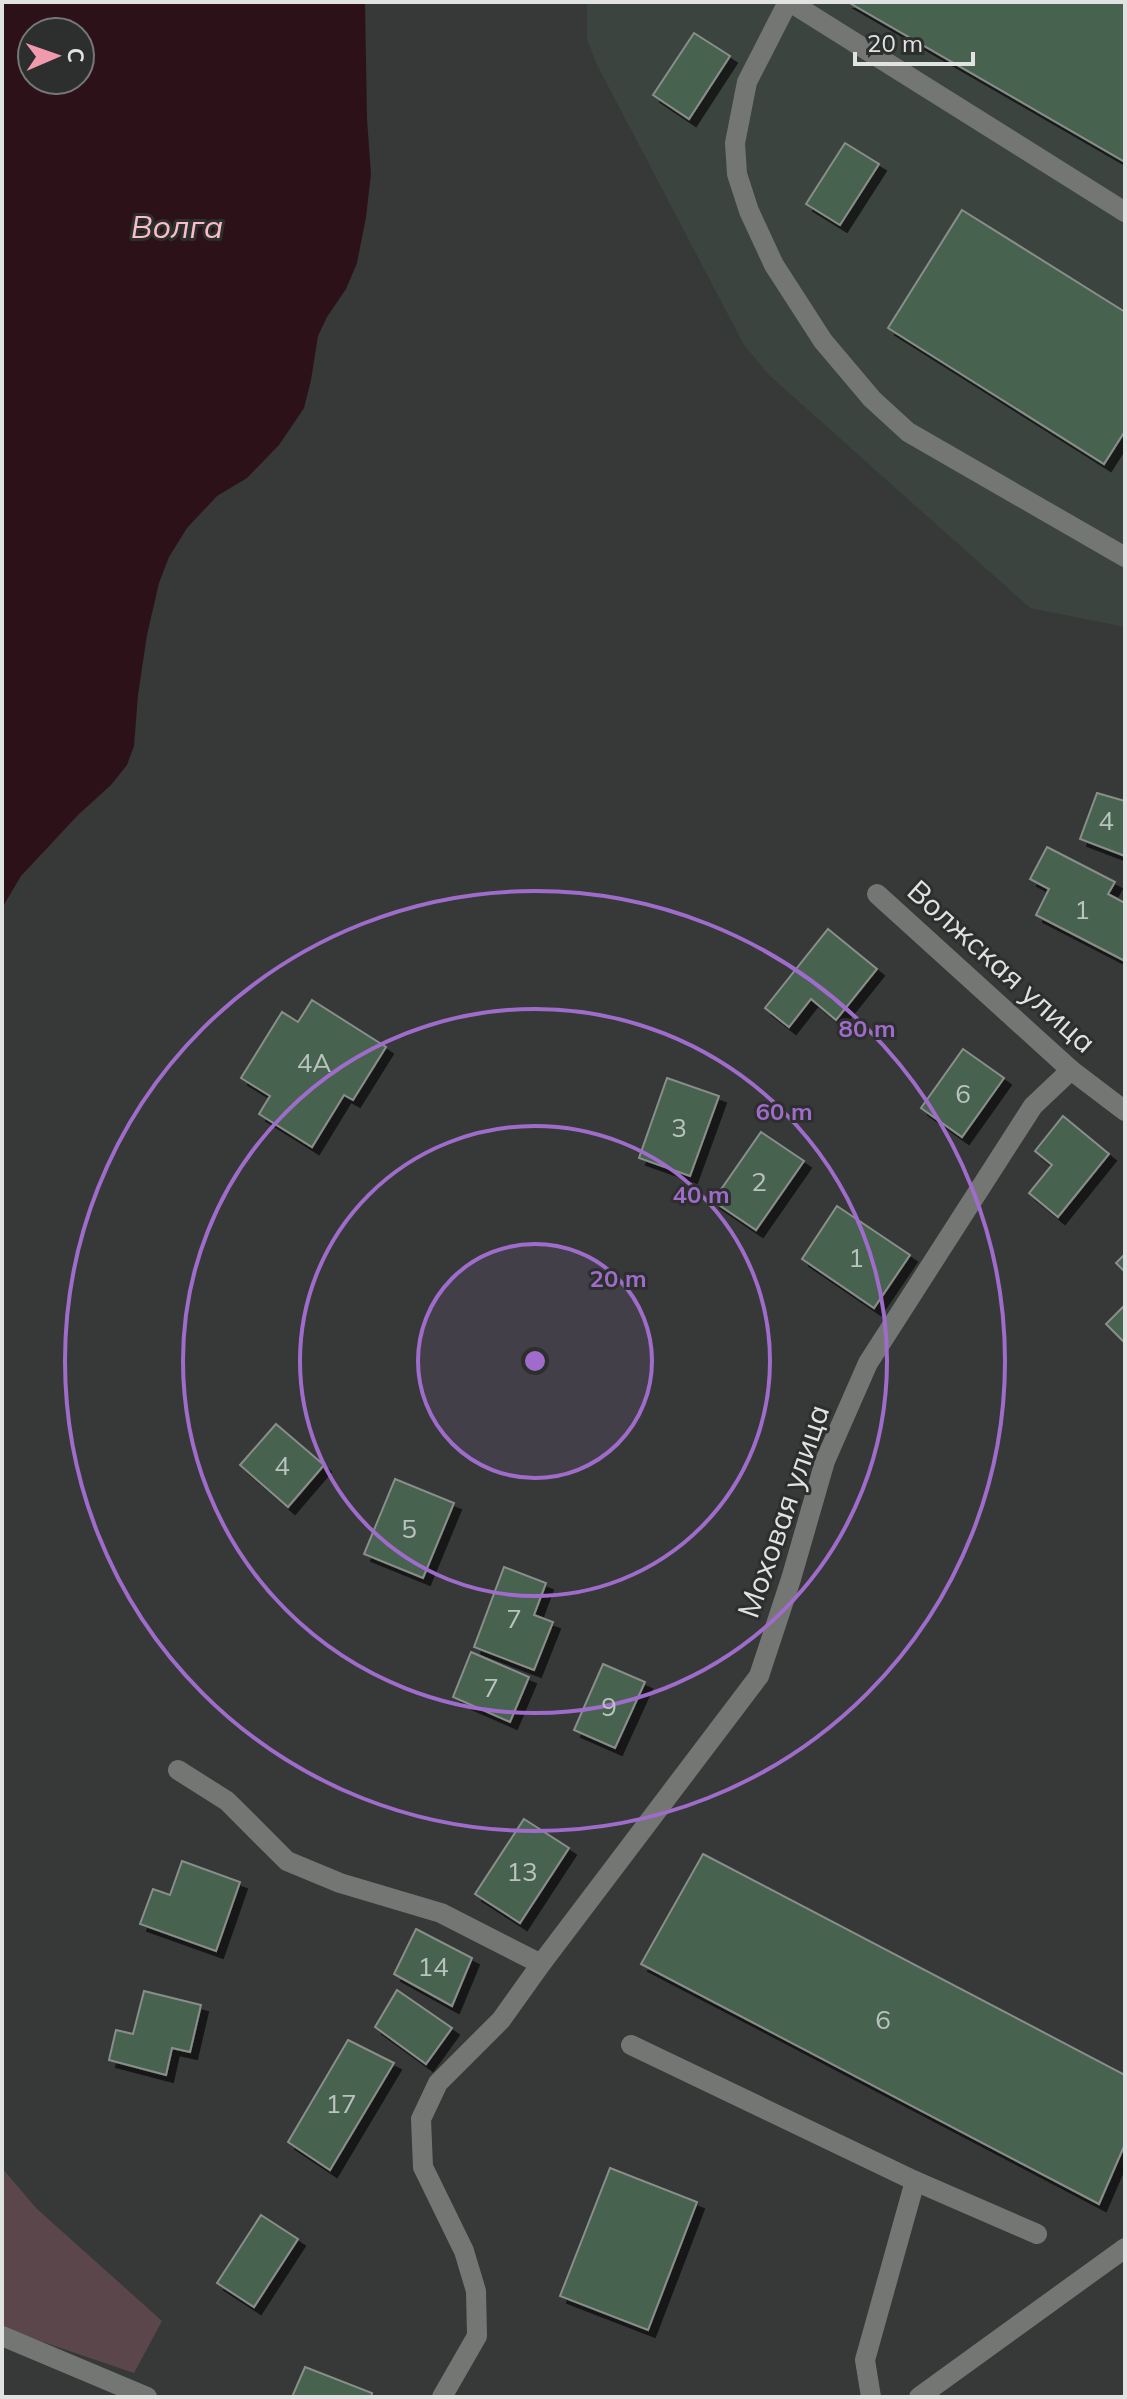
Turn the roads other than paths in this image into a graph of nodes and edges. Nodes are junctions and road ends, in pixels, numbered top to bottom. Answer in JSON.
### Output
{"nodes":[{"id":1,"x":789,"y":2,"type":"edge"},
{"id":2,"x":1125,"y":212,"type":"edge"},
{"id":3,"x":1125,"y":557,"type":"edge"},
{"id":4,"x":877,"y":894,"type":"dead end"},
{"id":5,"x":1071,"y":1070,"type":"junction"},
{"id":6,"x":1125,"y":1111,"type":"edge"},
{"id":7,"x":178,"y":1770,"type":"dead end"},
{"id":8,"x":541,"y":1964,"type":"junction"},
{"id":9,"x":631,"y":2045,"type":"dead end"},
{"id":10,"x":915,"y":2181,"type":"junction"},
{"id":11,"x":1037,"y":2234,"type":"dead end"},
{"id":12,"x":1125,"y":2248,"type":"edge"},
{"id":13,"x":2,"y":2336,"type":"edge"},
{"id":14,"x":147,"y":2397,"type":"edge"},
{"id":15,"x":442,"y":2397,"type":"edge"},
{"id":16,"x":871,"y":2397,"type":"edge"},
{"id":17,"x":919,"y":2397,"type":"edge"}],
"edges":[{"from":1,"to":2,"type":"street"},
{"from":1,"to":3,"type":"street"},
{"from":4,"to":5,"type":"street","name":"Волжская улица"},
{"from":5,"to":6,"type":"street","name":"Волжская улица"},
{"from":5,"to":8,"type":"street","name":"Моховая улица"},
{"from":7,"to":8,"type":"street"},
{"from":8,"to":15,"type":"street","name":"Моховая улица"},
{"from":9,"to":10,"type":"street"},
{"from":10,"to":11,"type":"street"},
{"from":10,"to":16,"type":"street"},
{"from":12,"to":17,"type":"street"},
{"from":13,"to":14,"type":"street"}]}
